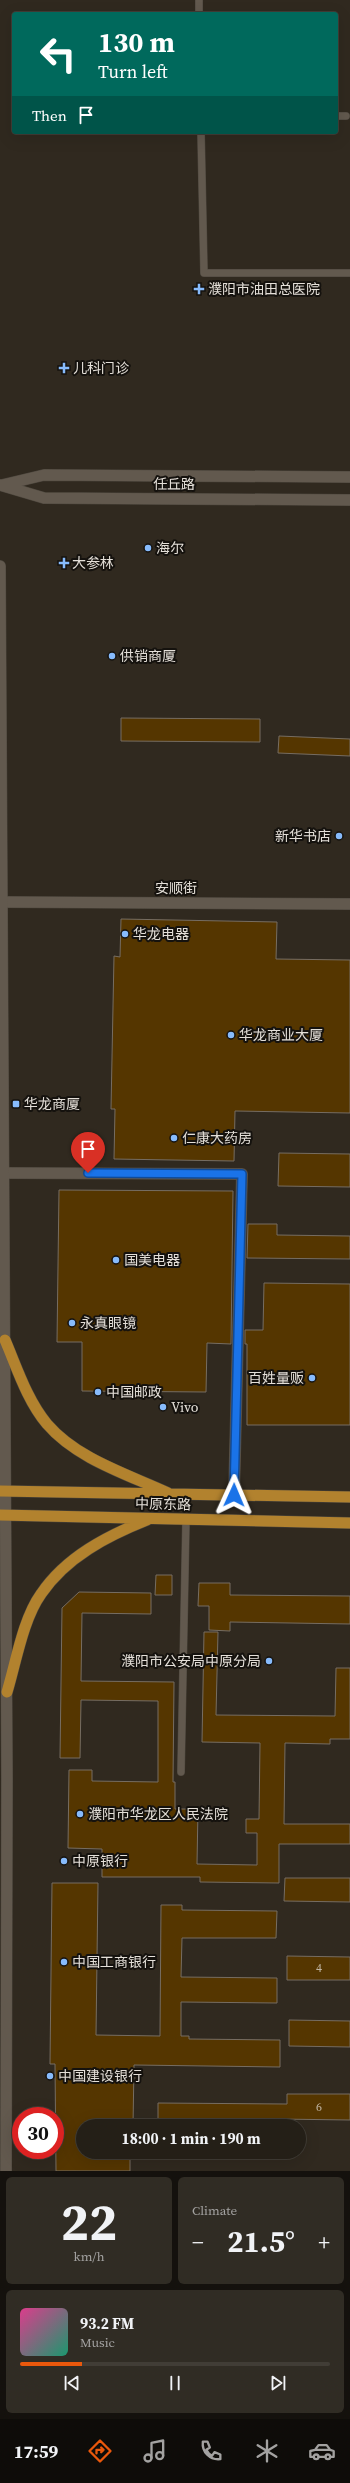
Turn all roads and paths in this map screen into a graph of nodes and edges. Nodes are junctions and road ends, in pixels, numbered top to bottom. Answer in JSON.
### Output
{"nodes":[{"id":1,"x":199,"y":0,"type":"edge"},
{"id":2,"x":199,"y":12,"type":"edge"},
{"id":3,"x":338,"y":116,"type":"edge"},
{"id":4,"x":346,"y":116,"type":"dead end"},
{"id":5,"x":201,"y":134,"type":"edge"},
{"id":6,"x":350,"y":273,"type":"edge"},
{"id":7,"x":350,"y":477,"type":"edge"},
{"id":8,"x":0,"y":485,"type":"edge"},
{"id":9,"x":350,"y":500,"type":"edge"},
{"id":10,"x":0,"y":566,"type":"edge"},
{"id":11,"x":2,"y":902,"type":"junction"},
{"id":12,"x":350,"y":904,"type":"edge"},
{"id":13,"x":4,"y":1173,"type":"junction"},
{"id":14,"x":5,"y":1340,"type":"junction"},
{"id":15,"x":3,"y":1491,"type":"edge"},
{"id":16,"x":172,"y":1494,"type":"junction"},
{"id":17,"x":234,"y":1495,"type":"junction"},
{"id":18,"x":350,"y":1497,"type":"edge"},
{"id":19,"x":3,"y":1515,"type":"edge"},
{"id":20,"x":151,"y":1519,"type":"junction"},
{"id":21,"x":186,"y":1520,"type":"junction"},
{"id":22,"x":350,"y":1523,"type":"edge"},
{"id":23,"x":7,"y":1692,"type":"junction"},
{"id":24,"x":181,"y":1772,"type":"dead end"},
{"id":25,"x":6,"y":2171,"type":"edge"}],
"edges":[{"from":1,"to":2,"type":"lane"},
{"from":3,"to":4,"type":"lane"},
{"from":5,"to":6,"type":"lane"},
{"from":7,"to":8,"type":"main road","name":"任丘路"},
{"from":8,"to":9,"type":"main road","name":"任丘路"},
{"from":10,"to":11,"type":"main road"},
{"from":11,"to":12,"type":"main road","name":"安顺街"},
{"from":11,"to":13,"type":"main road"},
{"from":13,"to":14,"type":"main road"},
{"from":13,"to":17,"type":"main road"},
{"from":14,"to":15,"type":"main road"},
{"from":14,"to":16,"type":"main road"},
{"from":15,"to":16,"type":"main road","name":"中原东路"},
{"from":15,"to":19,"type":"main road"},
{"from":16,"to":17,"type":"main road","name":"中原东路"},
{"from":17,"to":18,"type":"main road","name":"中原东路"},
{"from":19,"to":20,"type":"main road","name":"中原东路"},
{"from":19,"to":23,"type":"main road"},
{"from":20,"to":21,"type":"main road","name":"中原东路"},
{"from":20,"to":23,"type":"main road"},
{"from":21,"to":22,"type":"main road","name":"中原东路"},
{"from":21,"to":24,"type":"lane"},
{"from":23,"to":25,"type":"main road"}]}
